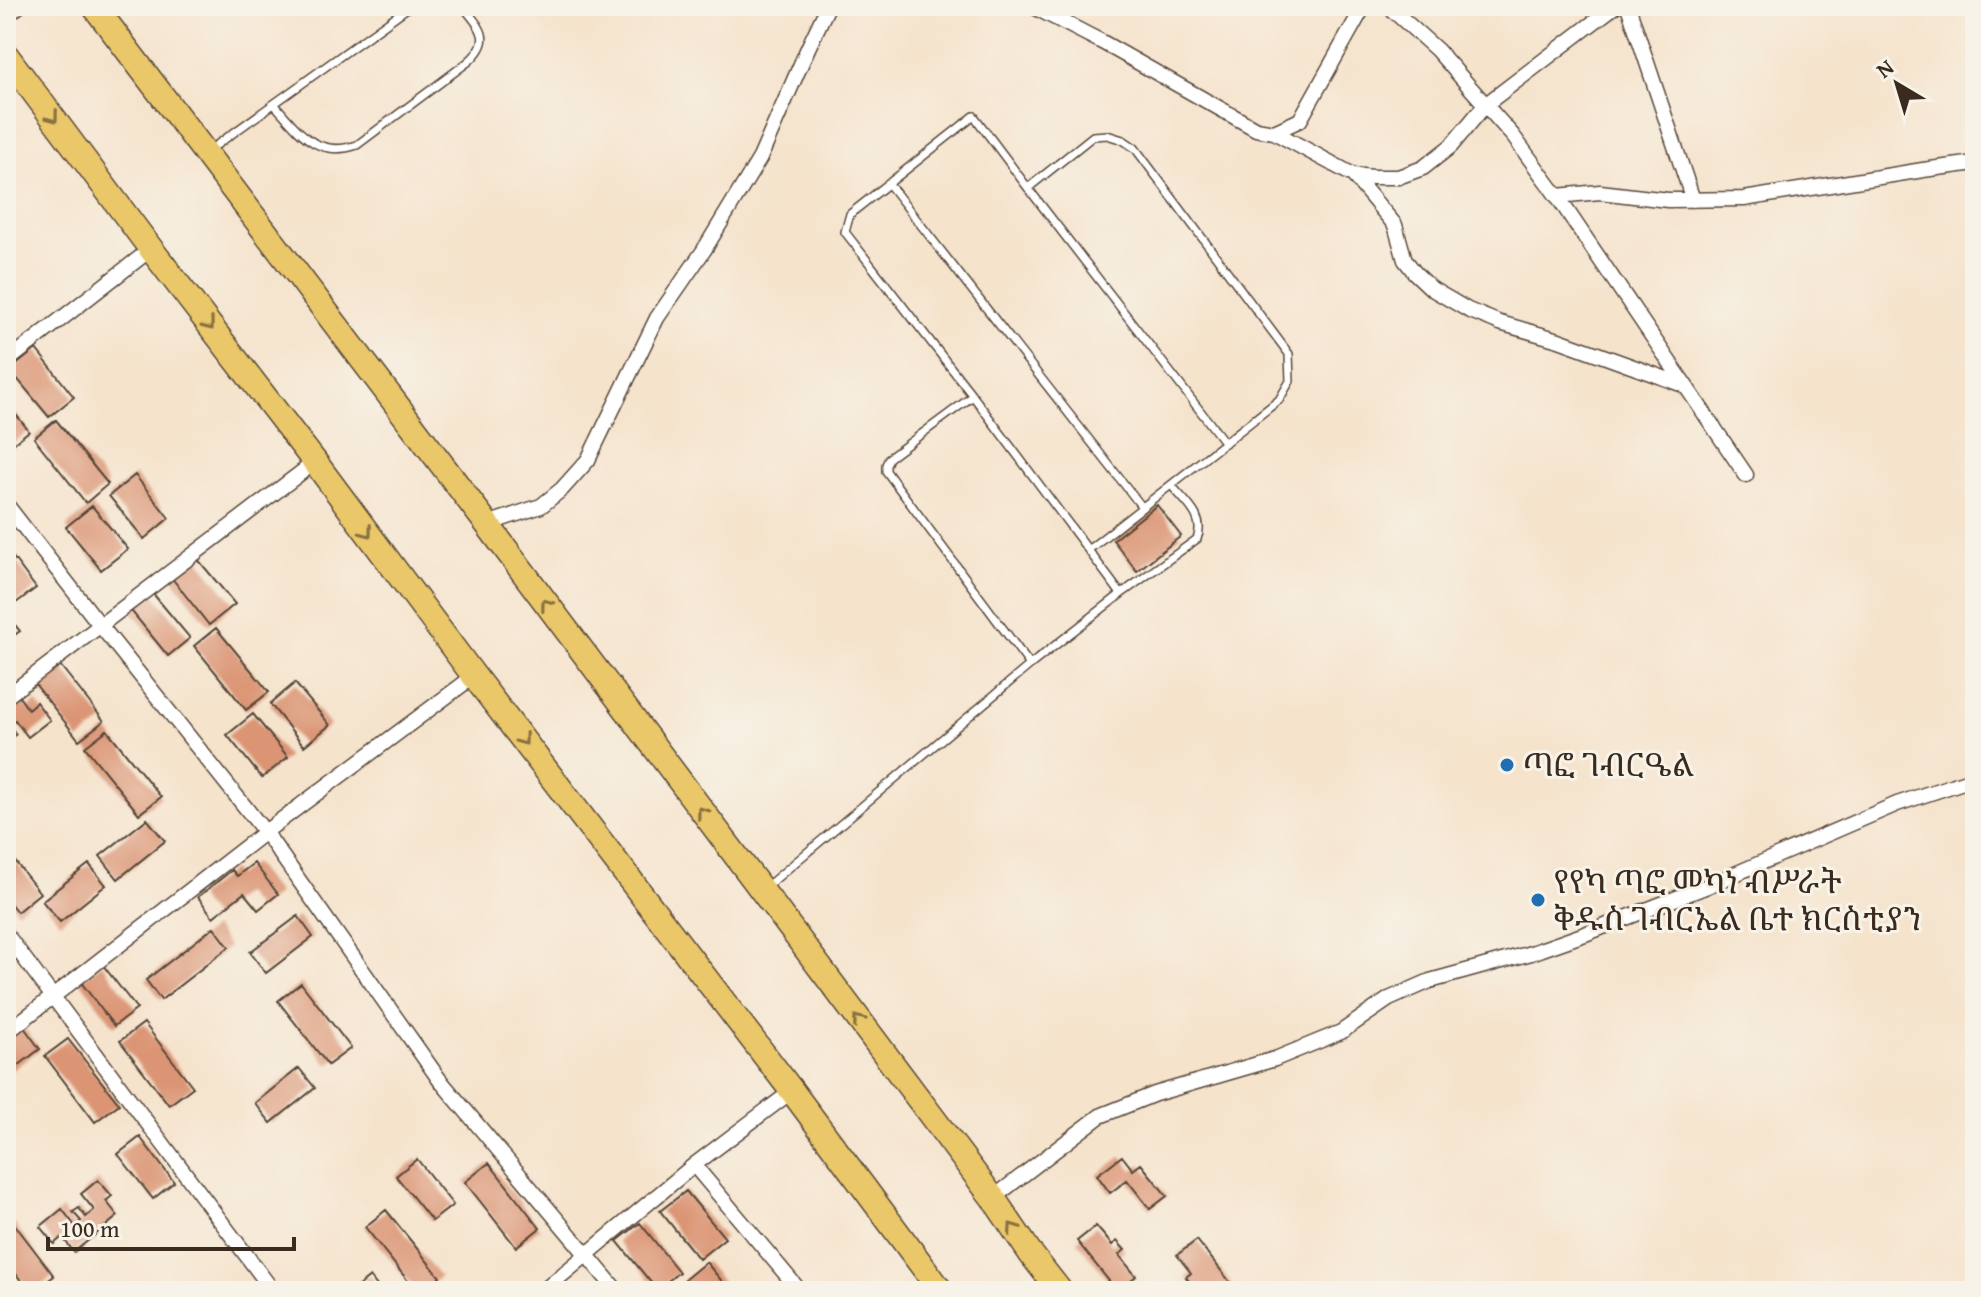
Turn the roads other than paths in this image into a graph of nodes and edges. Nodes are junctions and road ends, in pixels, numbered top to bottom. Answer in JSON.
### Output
{"nodes":[{"id":1,"x":19,"y":6,"type":"edge"},
{"id":2,"x":94,"y":6,"type":"edge"},
{"id":3,"x":410,"y":6,"type":"edge"},
{"id":4,"x":463,"y":6,"type":"edge"},
{"id":5,"x":828,"y":6,"type":"edge"},
{"id":6,"x":1032,"y":6,"type":"edge"},
{"id":7,"x":1364,"y":6,"type":"edge"},
{"id":8,"x":1388,"y":6,"type":"edge"},
{"id":9,"x":1615,"y":6,"type":"edge"},
{"id":10,"x":1628,"y":6,"type":"edge"},
{"id":11,"x":6,"y":16,"type":"edge"},
{"id":12,"x":6,"y":55,"type":"edge"},
{"id":13,"x":274,"y":104,"type":"junction"},
{"id":14,"x":1485,"y":105,"type":"junction"},
{"id":15,"x":1274,"y":132,"type":"junction"},
{"id":16,"x":205,"y":153,"type":"junction"},
{"id":17,"x":1975,"y":163,"type":"edge"},
{"id":18,"x":1353,"y":175,"type":"junction"},
{"id":19,"x":888,"y":183,"type":"junction"},
{"id":20,"x":1028,"y":188,"type":"junction"},
{"id":21,"x":1557,"y":196,"type":"junction"},
{"id":22,"x":1693,"y":200,"type":"junction"},
{"id":23,"x":151,"y":249,"type":"junction"},
{"id":24,"x":6,"y":362,"type":"edge"},
{"id":25,"x":1686,"y":386,"type":"junction"},
{"id":26,"x":973,"y":396,"type":"junction"},
{"id":27,"x":1225,"y":443,"type":"junction"},
{"id":28,"x":315,"y":462,"type":"junction"},
{"id":29,"x":1746,"y":475,"type":"dead end"},
{"id":30,"x":1172,"y":486,"type":"junction"},
{"id":31,"x":6,"y":504,"type":"edge"},
{"id":32,"x":1142,"y":507,"type":"junction"},
{"id":33,"x":487,"y":524,"type":"junction"},
{"id":34,"x":1088,"y":550,"type":"junction"},
{"id":35,"x":1121,"y":594,"type":"junction"},
{"id":36,"x":100,"y":625,"type":"junction"},
{"id":37,"x":1030,"y":665,"type":"junction"},
{"id":38,"x":474,"y":676,"type":"junction"},
{"id":39,"x":6,"y":697,"type":"edge"},
{"id":40,"x":1975,"y":778,"type":"edge"},
{"id":41,"x":265,"y":832,"type":"junction"},
{"id":42,"x":761,"y":890,"type":"junction"},
{"id":43,"x":6,"y":934,"type":"edge"},
{"id":44,"x":53,"y":997,"type":"junction"},
{"id":45,"x":6,"y":1033,"type":"edge"},
{"id":46,"x":792,"y":1091,"type":"junction"},
{"id":47,"x":694,"y":1165,"type":"junction"},
{"id":48,"x":993,"y":1198,"type":"junction"},
{"id":49,"x":586,"y":1254,"type":"junction"},
{"id":50,"x":549,"y":1289,"type":"edge"},
{"id":51,"x":273,"y":1291,"type":"edge"},
{"id":52,"x":617,"y":1291,"type":"edge"},
{"id":53,"x":800,"y":1291,"type":"edge"},
{"id":54,"x":941,"y":1291,"type":"edge"},
{"id":55,"x":1060,"y":1291,"type":"edge"}],
"edges":[{"from":1,"to":11,"type":"street"},
{"from":2,"to":16,"type":"highway"},
{"from":3,"to":13,"type":"lane"},
{"from":4,"to":13,"type":"lane"},
{"from":5,"to":33,"type":"street"},
{"from":6,"to":15,"type":"street"},
{"from":7,"to":15,"type":"street"},
{"from":8,"to":14,"type":"street"},
{"from":9,"to":14,"type":"street"},
{"from":10,"to":22,"type":"street"},
{"from":12,"to":23,"type":"highway","one_way":true},
{"from":13,"to":16,"type":"lane"},
{"from":14,"to":18,"type":"street"},
{"from":14,"to":21,"type":"street"},
{"from":15,"to":18,"type":"street"},
{"from":16,"to":33,"type":"highway"},
{"from":17,"to":22,"type":"street"},
{"from":18,"to":25,"type":"street"},
{"from":19,"to":20,"type":"lane"},
{"from":19,"to":26,"type":"lane"},
{"from":19,"to":32,"type":"lane"},
{"from":20,"to":27,"type":"lane"},
{"from":20,"to":27,"type":"lane"},
{"from":21,"to":22,"type":"street"},
{"from":21,"to":25,"type":"street"},
{"from":23,"to":24,"type":"street"},
{"from":23,"to":28,"type":"highway","one_way":true},
{"from":25,"to":29,"type":"street"},
{"from":26,"to":34,"type":"lane"},
{"from":26,"to":37,"type":"lane"},
{"from":27,"to":30,"type":"lane"},
{"from":28,"to":36,"type":"street"},
{"from":28,"to":38,"type":"highway","one_way":true},
{"from":30,"to":32,"type":"lane"},
{"from":30,"to":35,"type":"lane"},
{"from":31,"to":36,"type":"street"},
{"from":32,"to":34,"type":"lane"},
{"from":42,"to":33,"type":"highway","one_way":true},
{"from":34,"to":35,"type":"lane"},
{"from":35,"to":37,"type":"lane"},
{"from":36,"to":39,"type":"street"},
{"from":36,"to":41,"type":"street"},
{"from":37,"to":42,"type":"lane"},
{"from":38,"to":41,"type":"street"},
{"from":38,"to":46,"type":"highway","one_way":true},
{"from":40,"to":48,"type":"street"},
{"from":41,"to":44,"type":"street"},
{"from":41,"to":49,"type":"street"},
{"from":48,"to":42,"type":"highway","one_way":true},
{"from":43,"to":44,"type":"street"},
{"from":44,"to":45,"type":"street"},
{"from":44,"to":51,"type":"street"},
{"from":46,"to":47,"type":"street"},
{"from":46,"to":54,"type":"highway"},
{"from":47,"to":49,"type":"street"},
{"from":47,"to":53,"type":"street"},
{"from":55,"to":48,"type":"highway","one_way":true},
{"from":49,"to":50,"type":"street"},
{"from":49,"to":52,"type":"street"}]}
